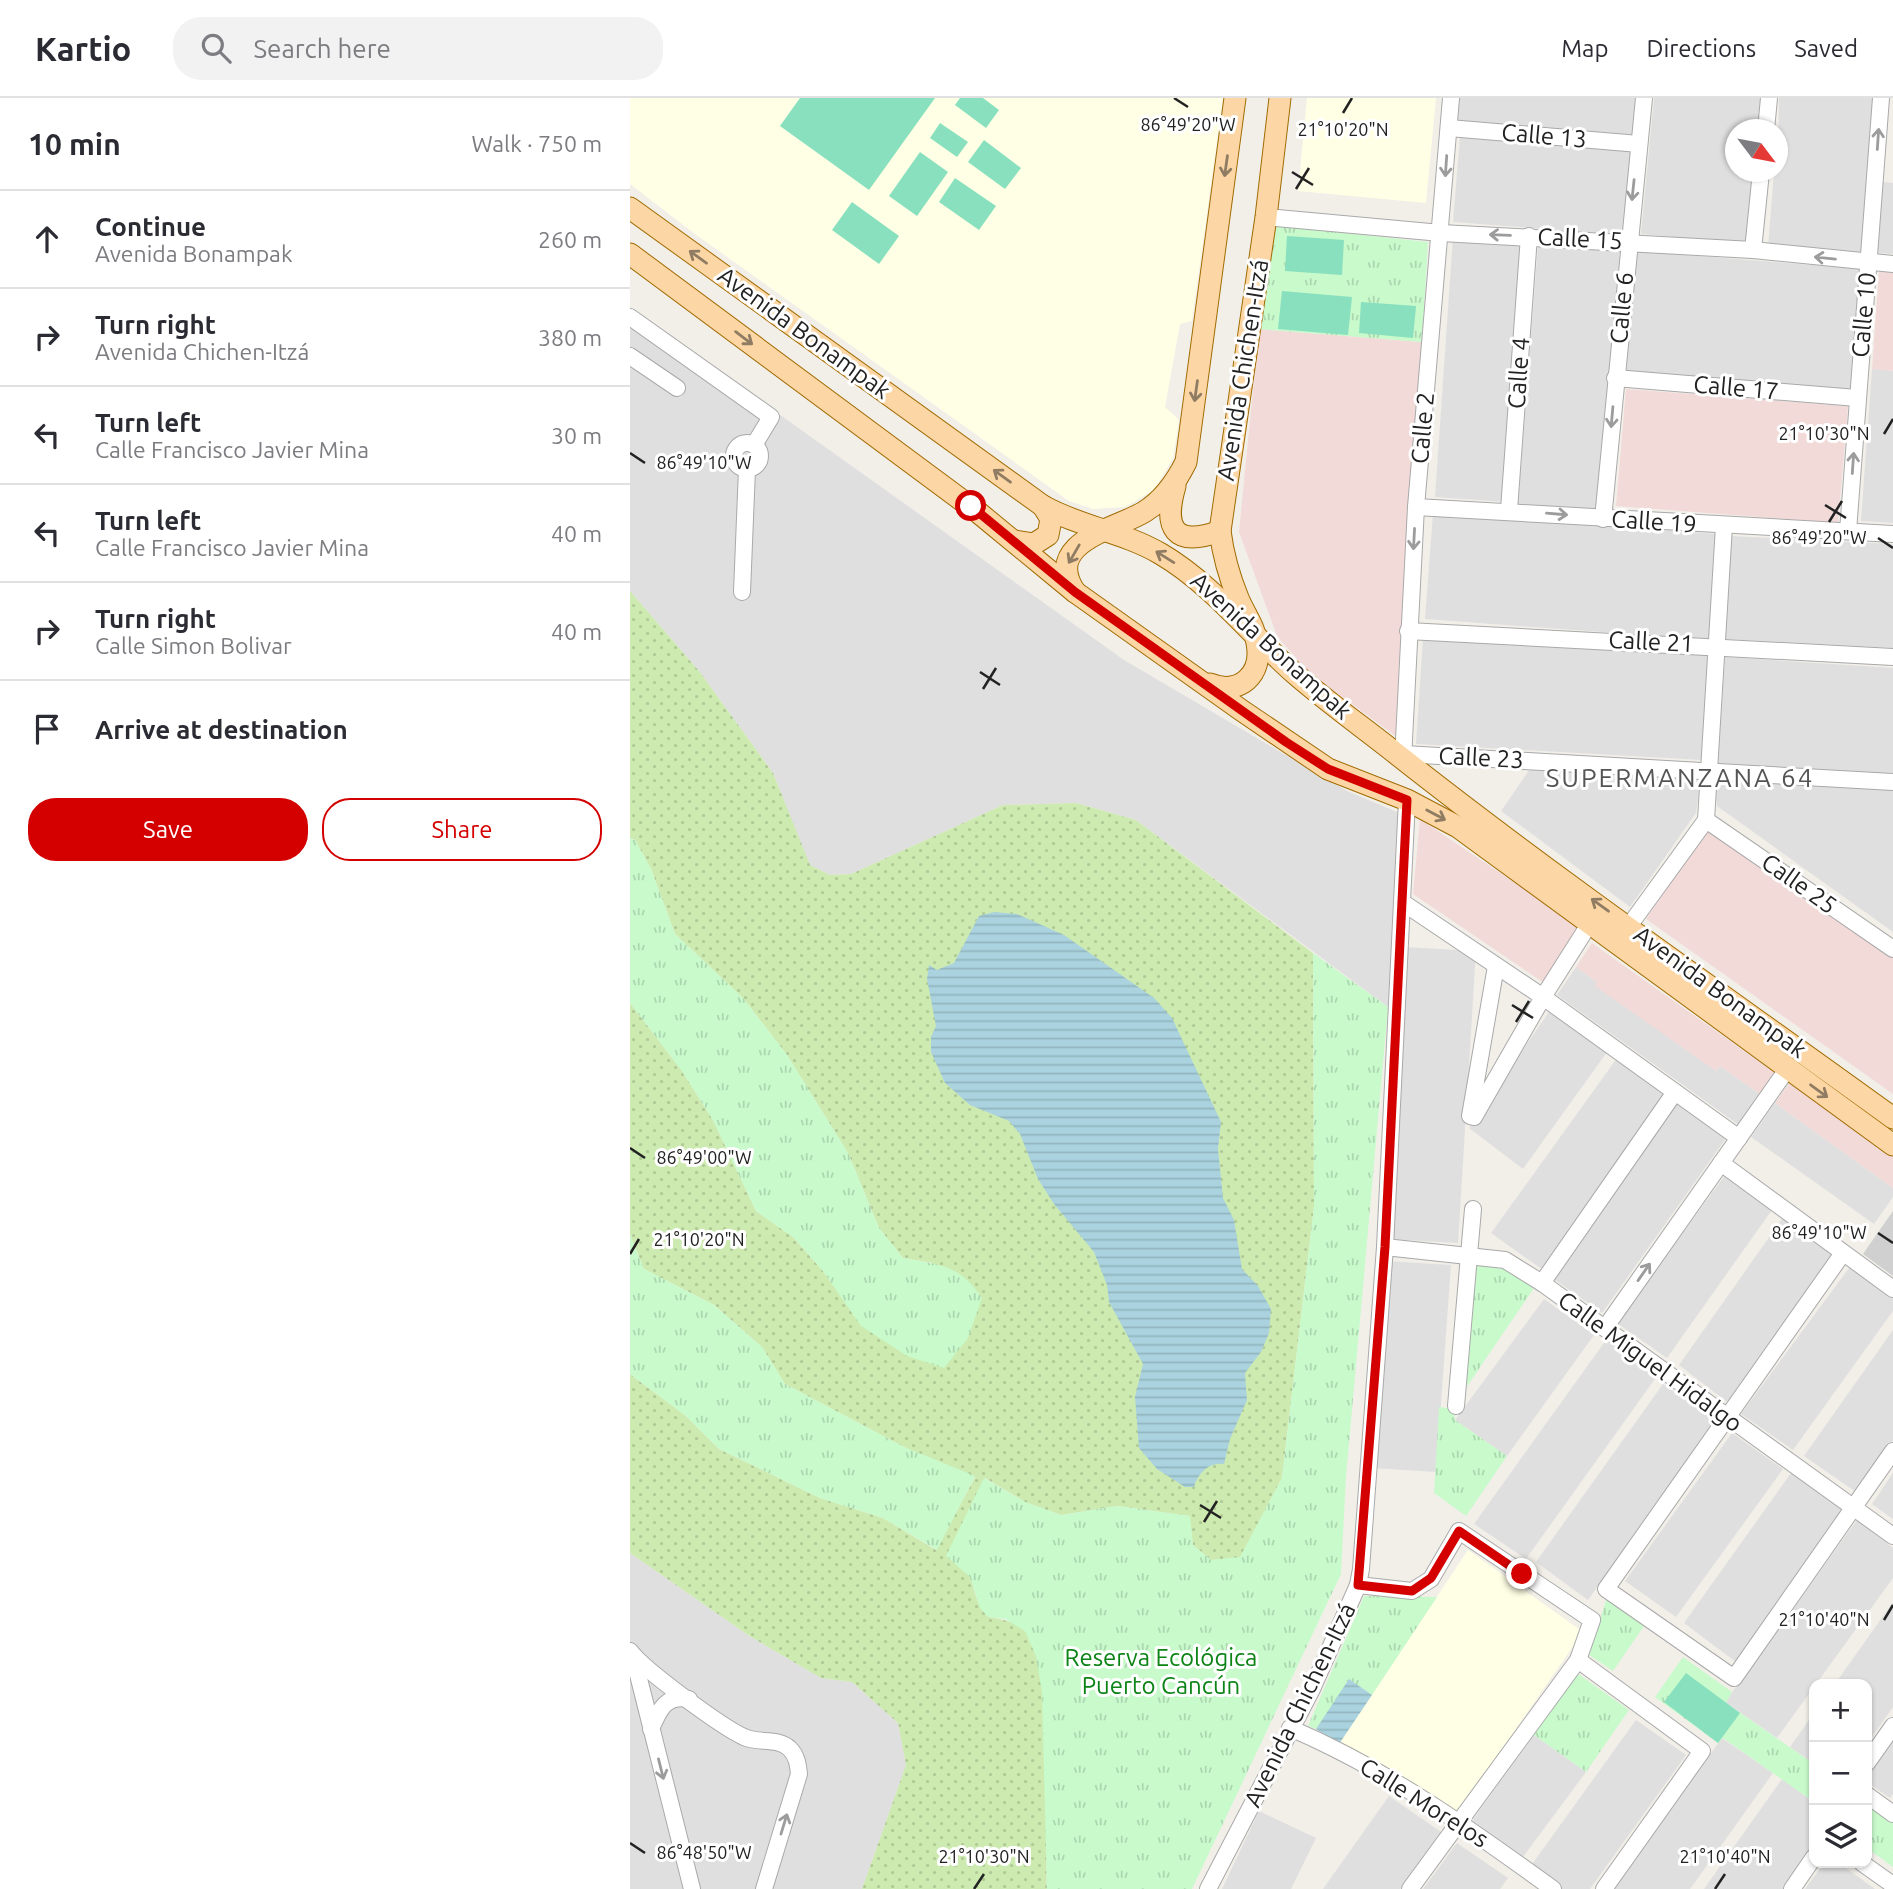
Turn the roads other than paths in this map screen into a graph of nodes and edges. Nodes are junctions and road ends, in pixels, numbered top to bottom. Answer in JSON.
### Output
{"nodes":[{"id":1,"x":1235,"y":98,"type":"edge"},
{"id":2,"x":1280,"y":98,"type":"edge"},
{"id":3,"x":1451,"y":98,"type":"edge"},
{"id":4,"x":1644,"y":98,"type":"edge"},
{"id":5,"x":1769,"y":98,"type":"edge"},
{"id":6,"x":1881,"y":98,"type":"edge"},
{"id":7,"x":1767,"y":119,"type":"edge"},
{"id":8,"x":1448,"y":128,"type":"junction"},
{"id":9,"x":1639,"y":144,"type":"junction"},
{"id":10,"x":1876,"y":173,"type":"junction"},
{"id":11,"x":1893,"y":174,"type":"edge"},
{"id":12,"x":1760,"y":182,"type":"edge"},
{"id":13,"x":630,"y":208,"type":"edge"},
{"id":14,"x":1266,"y":217,"type":"junction"},
{"id":15,"x":1441,"y":233,"type":"junction"},
{"id":16,"x":1529,"y":236,"type":"junction"},
{"id":17,"x":1628,"y":242,"type":"junction"},
{"id":18,"x":1753,"y":250,"type":"junction"},
{"id":19,"x":633,"y":259,"type":"edge"},
{"id":20,"x":1869,"y":262,"type":"junction"},
{"id":21,"x":1893,"y":264,"type":"edge"},
{"id":22,"x":630,"y":317,"type":"edge"},
{"id":23,"x":630,"y":356,"type":"edge"},
{"id":24,"x":1615,"y":378,"type":"junction"},
{"id":25,"x":677,"y":388,"type":"dead end"},
{"id":26,"x":1857,"y":398,"type":"junction"},
{"id":27,"x":1177,"y":481,"type":"junction"},
{"id":28,"x":1044,"y":506,"type":"junction"},
{"id":29,"x":1416,"y":507,"type":"junction"},
{"id":30,"x":1509,"y":510,"type":"junction"},
{"id":31,"x":1603,"y":519,"type":"junction"},
{"id":32,"x":1724,"y":526,"type":"junction"},
{"id":33,"x":1105,"y":529,"type":"junction"},
{"id":34,"x":1220,"y":531,"type":"junction"},
{"id":35,"x":1848,"y":531,"type":"junction"},
{"id":36,"x":1893,"y":534,"type":"edge"},
{"id":37,"x":1016,"y":541,"type":"junction"},
{"id":38,"x":742,"y":592,"type":"dead end"},
{"id":39,"x":1075,"y":592,"type":"junction"},
{"id":40,"x":1408,"y":631,"type":"junction"},
{"id":41,"x":1256,"y":636,"type":"junction"},
{"id":42,"x":1715,"y":645,"type":"junction"},
{"id":43,"x":1893,"y":657,"type":"edge"},
{"id":44,"x":1196,"y":677,"type":"junction"},
{"id":45,"x":1403,"y":756,"type":"junction"},
{"id":46,"x":1709,"y":769,"type":"junction"},
{"id":47,"x":1893,"y":782,"type":"edge"},
{"id":48,"x":1407,"y":800,"type":"junction"},
{"id":49,"x":1706,"y":820,"type":"junction"},
{"id":50,"x":1402,"y":902,"type":"junction"},
{"id":51,"x":1590,"y":923,"type":"junction"},
{"id":52,"x":1629,"y":926,"type":"junction"},
{"id":53,"x":1893,"y":948,"type":"edge"},
{"id":54,"x":1496,"y":966,"type":"junction"},
{"id":55,"x":1543,"y":997,"type":"junction"},
{"id":56,"x":1788,"y":1068,"type":"junction"},
{"id":57,"x":1675,"y":1092,"type":"junction"},
{"id":58,"x":1893,"y":1118,"type":"edge"},
{"id":59,"x":1739,"y":1138,"type":"junction"},
{"id":60,"x":1893,"y":1145,"type":"edge"},
{"id":61,"x":1721,"y":1163,"type":"junction"},
{"id":62,"x":1473,"y":1209,"type":"dead end"},
{"id":63,"x":1385,"y":1247,"type":"junction"},
{"id":64,"x":1843,"y":1253,"type":"junction"},
{"id":65,"x":1470,"y":1254,"type":"junction"},
{"id":66,"x":1542,"y":1283,"type":"junction"},
{"id":67,"x":1893,"y":1289,"type":"edge"},
{"id":68,"x":1605,"y":1328,"type":"junction"},
{"id":69,"x":1456,"y":1406,"type":"dead end"},
{"id":70,"x":1727,"y":1419,"type":"junction"},
{"id":71,"x":1893,"y":1451,"type":"edge"},
{"id":72,"x":1853,"y":1509,"type":"junction"},
{"id":73,"x":1893,"y":1536,"type":"edge"},
{"id":74,"x":1358,"y":1585,"type":"junction"},
{"id":75,"x":631,"y":1653,"type":"edge"},
{"id":76,"x":1578,"y":1660,"type":"junction"},
{"id":77,"x":689,"y":1699,"type":"junction"},
{"id":78,"x":1893,"y":1726,"type":"edge"},
{"id":79,"x":1290,"y":1728,"type":"junction"},
{"id":80,"x":651,"y":1729,"type":"junction"},
{"id":81,"x":1872,"y":1756,"type":"edge"},
{"id":82,"x":1872,"y":1799,"type":"edge"},
{"id":83,"x":1893,"y":1814,"type":"edge"},
{"id":84,"x":1458,"y":1821,"type":"junction"},
{"id":85,"x":1809,"y":1864,"type":"edge"},
{"id":86,"x":1869,"y":1868,"type":"edge"},
{"id":87,"x":1893,"y":1885,"type":"edge"},
{"id":88,"x":692,"y":1889,"type":"edge"},
{"id":89,"x":764,"y":1889,"type":"edge"},
{"id":90,"x":1208,"y":1889,"type":"edge"},
{"id":91,"x":1410,"y":1889,"type":"edge"},
{"id":92,"x":1553,"y":1889,"type":"edge"},
{"id":93,"x":1604,"y":1889,"type":"edge"},
{"id":94,"x":1792,"y":1889,"type":"edge"}],
"edges":[{"from":1,"to":27,"type":"main road","name":"Avenida Chichen-Itzá","one_way":true},
{"from":2,"to":14,"type":"main road","name":"Avenida Chichen-Itzá"},
{"from":3,"to":8,"type":"street","name":"Calle 2"},
{"from":4,"to":9,"type":"street","name":"Calle 6"},
{"from":5,"to":7,"type":"street"},
{"from":10,"to":6,"type":"street","name":"Calle 10","one_way":true},
{"from":8,"to":9,"type":"street","name":"Calle 13"},
{"from":8,"to":15,"type":"street","name":"Calle 2","one_way":true},
{"from":9,"to":17,"type":"street","name":"Calle 6","one_way":true},
{"from":10,"to":11,"type":"street"},
{"from":10,"to":20,"type":"street","name":"Calle 10"},
{"from":12,"to":18,"type":"street"},
{"from":28,"to":13,"type":"main road","name":"Avenida Bonampak","one_way":true},
{"from":14,"to":15,"type":"street","name":"Calle 15"},
{"from":14,"to":34,"type":"main road","name":"Avenida Chichen-Itzá"},
{"from":16,"to":15,"type":"street","name":"Calle 15","one_way":true},
{"from":15,"to":29,"type":"street","name":"Calle 2"},
{"from":16,"to":17,"type":"street","name":"Calle 15"},
{"from":16,"to":30,"type":"street","name":"Calle 4"},
{"from":17,"to":18,"type":"street","name":"Calle 15"},
{"from":17,"to":24,"type":"street","name":"Calle 6"},
{"from":20,"to":18,"type":"street","name":"Calle 15","one_way":true},
{"from":19,"to":37,"type":"main road","name":"Avenida Bonampak","one_way":true},
{"from":20,"to":21,"type":"street","name":"Calle 15"},
{"from":20,"to":26,"type":"street","name":"Calle 10"},
{"from":22,"to":38,"type":"street"},
{"from":23,"to":25,"type":"street"},
{"from":24,"to":26,"type":"street","name":"Calle 17"},
{"from":24,"to":31,"type":"street","name":"Calle 6","one_way":true},
{"from":35,"to":26,"type":"street","name":"Calle 10","one_way":true},
{"from":27,"to":33,"type":"main road","name":"Avenida Chichen-Itzá"},
{"from":27,"to":34,"type":"main road"},
{"from":28,"to":33,"type":"main road","name":"Avenida Bonampak"},
{"from":28,"to":37,"type":"main road"},
{"from":29,"to":30,"type":"street","name":"Calle 19"},
{"from":29,"to":40,"type":"street","name":"Calle 2","one_way":true},
{"from":30,"to":31,"type":"street","name":"Calle 19","one_way":true},
{"from":31,"to":32,"type":"street","name":"Calle 19"},
{"from":32,"to":35,"type":"street","name":"Calle 19"},
{"from":32,"to":42,"type":"street"},
{"from":33,"to":39,"type":"main road","name":"Avenida Chichen-Itzá","one_way":true},
{"from":41,"to":33,"type":"main road","name":"Avenida Bonampak","one_way":true},
{"from":34,"to":41,"type":"main road","name":"Avenida Chichen-Itzá"},
{"from":35,"to":36,"type":"street","name":"Calle 19"},
{"from":37,"to":39,"type":"main road","name":"Avenida Bonampak"},
{"from":39,"to":44,"type":"main road","name":"Avenida Bonampak"},
{"from":40,"to":42,"type":"street","name":"Calle 21"},
{"from":40,"to":45,"type":"street","name":"Calle 2"},
{"from":41,"to":44,"type":"main road"},
{"from":41,"to":45,"type":"main road","name":"Avenida Bonampak"},
{"from":42,"to":43,"type":"street","name":"Calle 21"},
{"from":42,"to":46,"type":"street"},
{"from":44,"to":48,"type":"main road","name":"Avenida Bonampak"},
{"from":45,"to":46,"type":"street","name":"Calle 23"},
{"from":52,"to":45,"type":"main road","name":"Avenida Bonampak","one_way":true},
{"from":46,"to":47,"type":"street","name":"Calle 23"},
{"from":46,"to":49,"type":"street"},
{"from":48,"to":50,"type":"street","name":"Avenida Chichen-Itzá"},
{"from":48,"to":51,"type":"main road","name":"Avenida Bonampak","one_way":true},
{"from":49,"to":52,"type":"street"},
{"from":49,"to":53,"type":"street","name":"Calle 25"},
{"from":50,"to":54,"type":"street"},
{"from":50,"to":63,"type":"street","name":"Avenida Chichen-Itzá"},
{"from":51,"to":55,"type":"street"},
{"from":51,"to":56,"type":"main road","name":"Avenida Bonampak"},
{"from":52,"to":58,"type":"main road","name":"Avenida Bonampak"},
{"from":54,"to":55,"type":"street"},
{"from":54,"to":55,"type":"street"},
{"from":55,"to":57,"type":"street"},
{"from":56,"to":59,"type":"street"},
{"from":56,"to":60,"type":"main road","name":"Avenida Bonampak","one_way":true},
{"from":57,"to":59,"type":"street"},
{"from":57,"to":66,"type":"street"},
{"from":59,"to":61,"type":"street"},
{"from":61,"to":64,"type":"street"},
{"from":68,"to":61,"type":"street","one_way":true},
{"from":62,"to":65,"type":"street"},
{"from":63,"to":65,"type":"street","name":"Calle Miguel Hidalgo"},
{"from":63,"to":74,"type":"street","name":"Avenida Chichen-Itzá"},
{"from":64,"to":67,"type":"street"},
{"from":64,"to":70,"type":"street"},
{"from":65,"to":66,"type":"street","name":"Calle Miguel Hidalgo"},
{"from":65,"to":69,"type":"street"},
{"from":66,"to":68,"type":"street","name":"Calle Miguel Hidalgo"},
{"from":68,"to":70,"type":"street","name":"Calle Miguel Hidalgo"},
{"from":70,"to":72,"type":"street","name":"Calle Miguel Hidalgo"},
{"from":70,"to":72,"type":"street"},
{"from":71,"to":72,"type":"street"},
{"from":72,"to":73,"type":"street","name":"Calle Miguel Hidalgo"},
{"from":74,"to":76,"type":"street"},
{"from":74,"to":79,"type":"street","name":"Avenida Chichen-Itzá"},
{"from":75,"to":77,"type":"street"},
{"from":75,"to":80,"type":"street"},
{"from":76,"to":84,"type":"street"},
{"from":76,"to":93,"type":"street"},
{"from":77,"to":80,"type":"street"},
{"from":89,"to":77,"type":"street","one_way":true},
{"from":78,"to":81,"type":"street"},
{"from":79,"to":84,"type":"street","name":"Calle Morelos"},
{"from":79,"to":90,"type":"street","name":"Avenida Chichen-Itzá"},
{"from":80,"to":88,"type":"street","one_way":true},
{"from":82,"to":83,"type":"street"},
{"from":84,"to":91,"type":"street"},
{"from":84,"to":92,"type":"street","name":"Calle Morelos"},
{"from":85,"to":94,"type":"street"},
{"from":86,"to":87,"type":"street"}]}
